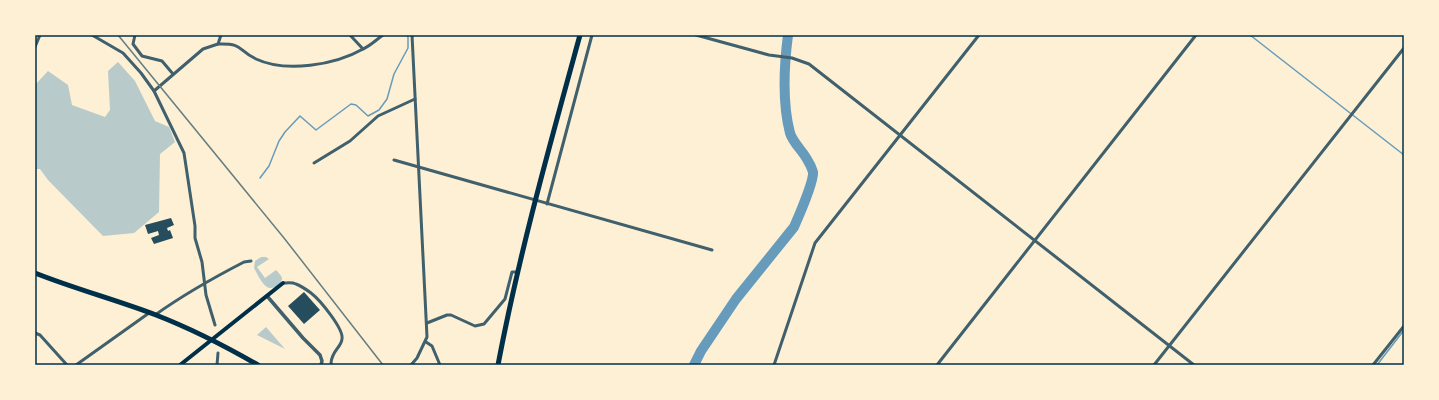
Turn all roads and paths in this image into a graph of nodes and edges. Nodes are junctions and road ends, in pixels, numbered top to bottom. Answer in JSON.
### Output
{"nodes":[{"id":1,"x":40,"y":35,"type":"edge"},
{"id":2,"x":92,"y":35,"type":"edge"},
{"id":3,"x":135,"y":35,"type":"edge"},
{"id":4,"x":221,"y":35,"type":"edge"},
{"id":5,"x":350,"y":35,"type":"edge"},
{"id":6,"x":383,"y":35,"type":"edge"},
{"id":7,"x":412,"y":35,"type":"edge"},
{"id":8,"x":580,"y":35,"type":"edge"},
{"id":9,"x":592,"y":35,"type":"edge"},
{"id":10,"x":696,"y":35,"type":"edge"},
{"id":11,"x":979,"y":35,"type":"edge"},
{"id":12,"x":1196,"y":35,"type":"edge"},
{"id":13,"x":218,"y":44,"type":"junction"},
{"id":14,"x":35,"y":47,"type":"edge"},
{"id":15,"x":1404,"y":48,"type":"edge"},
{"id":16,"x":363,"y":49,"type":"junction"},
{"id":17,"x":173,"y":74,"type":"junction"},
{"id":18,"x":154,"y":91,"type":"junction"},
{"id":19,"x":415,"y":99,"type":"junction"},
{"id":20,"x":900,"y":136,"type":"junction"},
{"id":21,"x":394,"y":160,"type":"dead end"},
{"id":22,"x":314,"y":163,"type":"dead end"},
{"id":23,"x":419,"y":168,"type":"junction"},
{"id":24,"x":535,"y":200,"type":"junction"},
{"id":25,"x":548,"y":204,"type":"junction"},
{"id":26,"x":1034,"y":241,"type":"junction"},
{"id":27,"x":712,"y":250,"type":"dead end"},
{"id":28,"x":251,"y":260,"type":"dead end"},
{"id":29,"x":517,"y":272,"type":"junction"},
{"id":30,"x":35,"y":274,"type":"edge"},
{"id":31,"x":205,"y":282,"type":"junction"},
{"id":32,"x":283,"y":283,"type":"joint"},
{"id":33,"x":267,"y":296,"type":"junction"},
{"id":34,"x":149,"y":313,"type":"junction"},
{"id":35,"x":155,"y":315,"type":"junction"},
{"id":36,"x":427,"y":323,"type":"junction"},
{"id":37,"x":215,"y":325,"type":"dead end"},
{"id":38,"x":1404,"y":326,"type":"edge"},
{"id":39,"x":35,"y":333,"type":"edge"},
{"id":40,"x":212,"y":340,"type":"junction"},
{"id":41,"x":426,"y":342,"type":"junction"},
{"id":42,"x":1169,"y":346,"type":"junction"},
{"id":43,"x":218,"y":353,"type":"dead end"},
{"id":44,"x":331,"y":364,"type":"edge"},
{"id":45,"x":67,"y":365,"type":"edge"},
{"id":46,"x":76,"y":365,"type":"edge"},
{"id":47,"x":180,"y":365,"type":"edge"},
{"id":48,"x":217,"y":365,"type":"edge"},
{"id":49,"x":258,"y":365,"type":"edge"},
{"id":50,"x":321,"y":365,"type":"edge"},
{"id":51,"x":411,"y":365,"type":"edge"},
{"id":52,"x":440,"y":365,"type":"edge"},
{"id":53,"x":498,"y":365,"type":"edge"},
{"id":54,"x":774,"y":365,"type":"edge"},
{"id":55,"x":937,"y":365,"type":"edge"},
{"id":56,"x":1154,"y":365,"type":"edge"},
{"id":57,"x":1194,"y":365,"type":"edge"},
{"id":58,"x":1373,"y":365,"type":"edge"}],
"edges":[{"from":1,"to":14,"type":"street"},
{"from":2,"to":18,"type":"street"},
{"from":3,"to":17,"type":"street"},
{"from":4,"to":13,"type":"street"},
{"from":5,"to":16,"type":"street"},
{"from":6,"to":16,"type":"street"},
{"from":7,"to":19,"type":"street"},
{"from":8,"to":24,"type":"highway"},
{"from":9,"to":25,"type":"street"},
{"from":10,"to":20,"type":"street"},
{"from":11,"to":20,"type":"street"},
{"from":12,"to":26,"type":"street"},
{"from":13,"to":16,"type":"street"},
{"from":13,"to":17,"type":"street"},
{"from":15,"to":42,"type":"street"},
{"from":17,"to":18,"type":"street"},
{"from":18,"to":31,"type":"street"},
{"from":19,"to":22,"type":"street"},
{"from":19,"to":23,"type":"street"},
{"from":20,"to":26,"type":"street"},
{"from":20,"to":54,"type":"street"},
{"from":21,"to":23,"type":"street"},
{"from":23,"to":24,"type":"street"},
{"from":23,"to":36,"type":"street"},
{"from":24,"to":25,"type":"street"},
{"from":24,"to":29,"type":"highway"},
{"from":25,"to":27,"type":"street"},
{"from":26,"to":42,"type":"street"},
{"from":26,"to":55,"type":"street"},
{"from":28,"to":31,"type":"street"},
{"from":29,"to":36,"type":"street"},
{"from":29,"to":53,"type":"highway"},
{"from":30,"to":34,"type":"highway"},
{"from":31,"to":35,"type":"street"},
{"from":31,"to":37,"type":"street"},
{"from":32,"to":33,"type":"main road"},
{"from":32,"to":44,"type":"street"},
{"from":33,"to":40,"type":"main road"},
{"from":33,"to":50,"type":"street"},
{"from":34,"to":35,"type":"highway"},
{"from":34,"to":46,"type":"street"},
{"from":35,"to":40,"type":"highway"},
{"from":36,"to":41,"type":"street"},
{"from":38,"to":58,"type":"street"},
{"from":39,"to":45,"type":"street"},
{"from":40,"to":47,"type":"main road"},
{"from":40,"to":49,"type":"highway"},
{"from":41,"to":51,"type":"street"},
{"from":41,"to":52,"type":"street"},
{"from":42,"to":56,"type":"street"},
{"from":42,"to":57,"type":"street"},
{"from":43,"to":48,"type":"street"}]}
